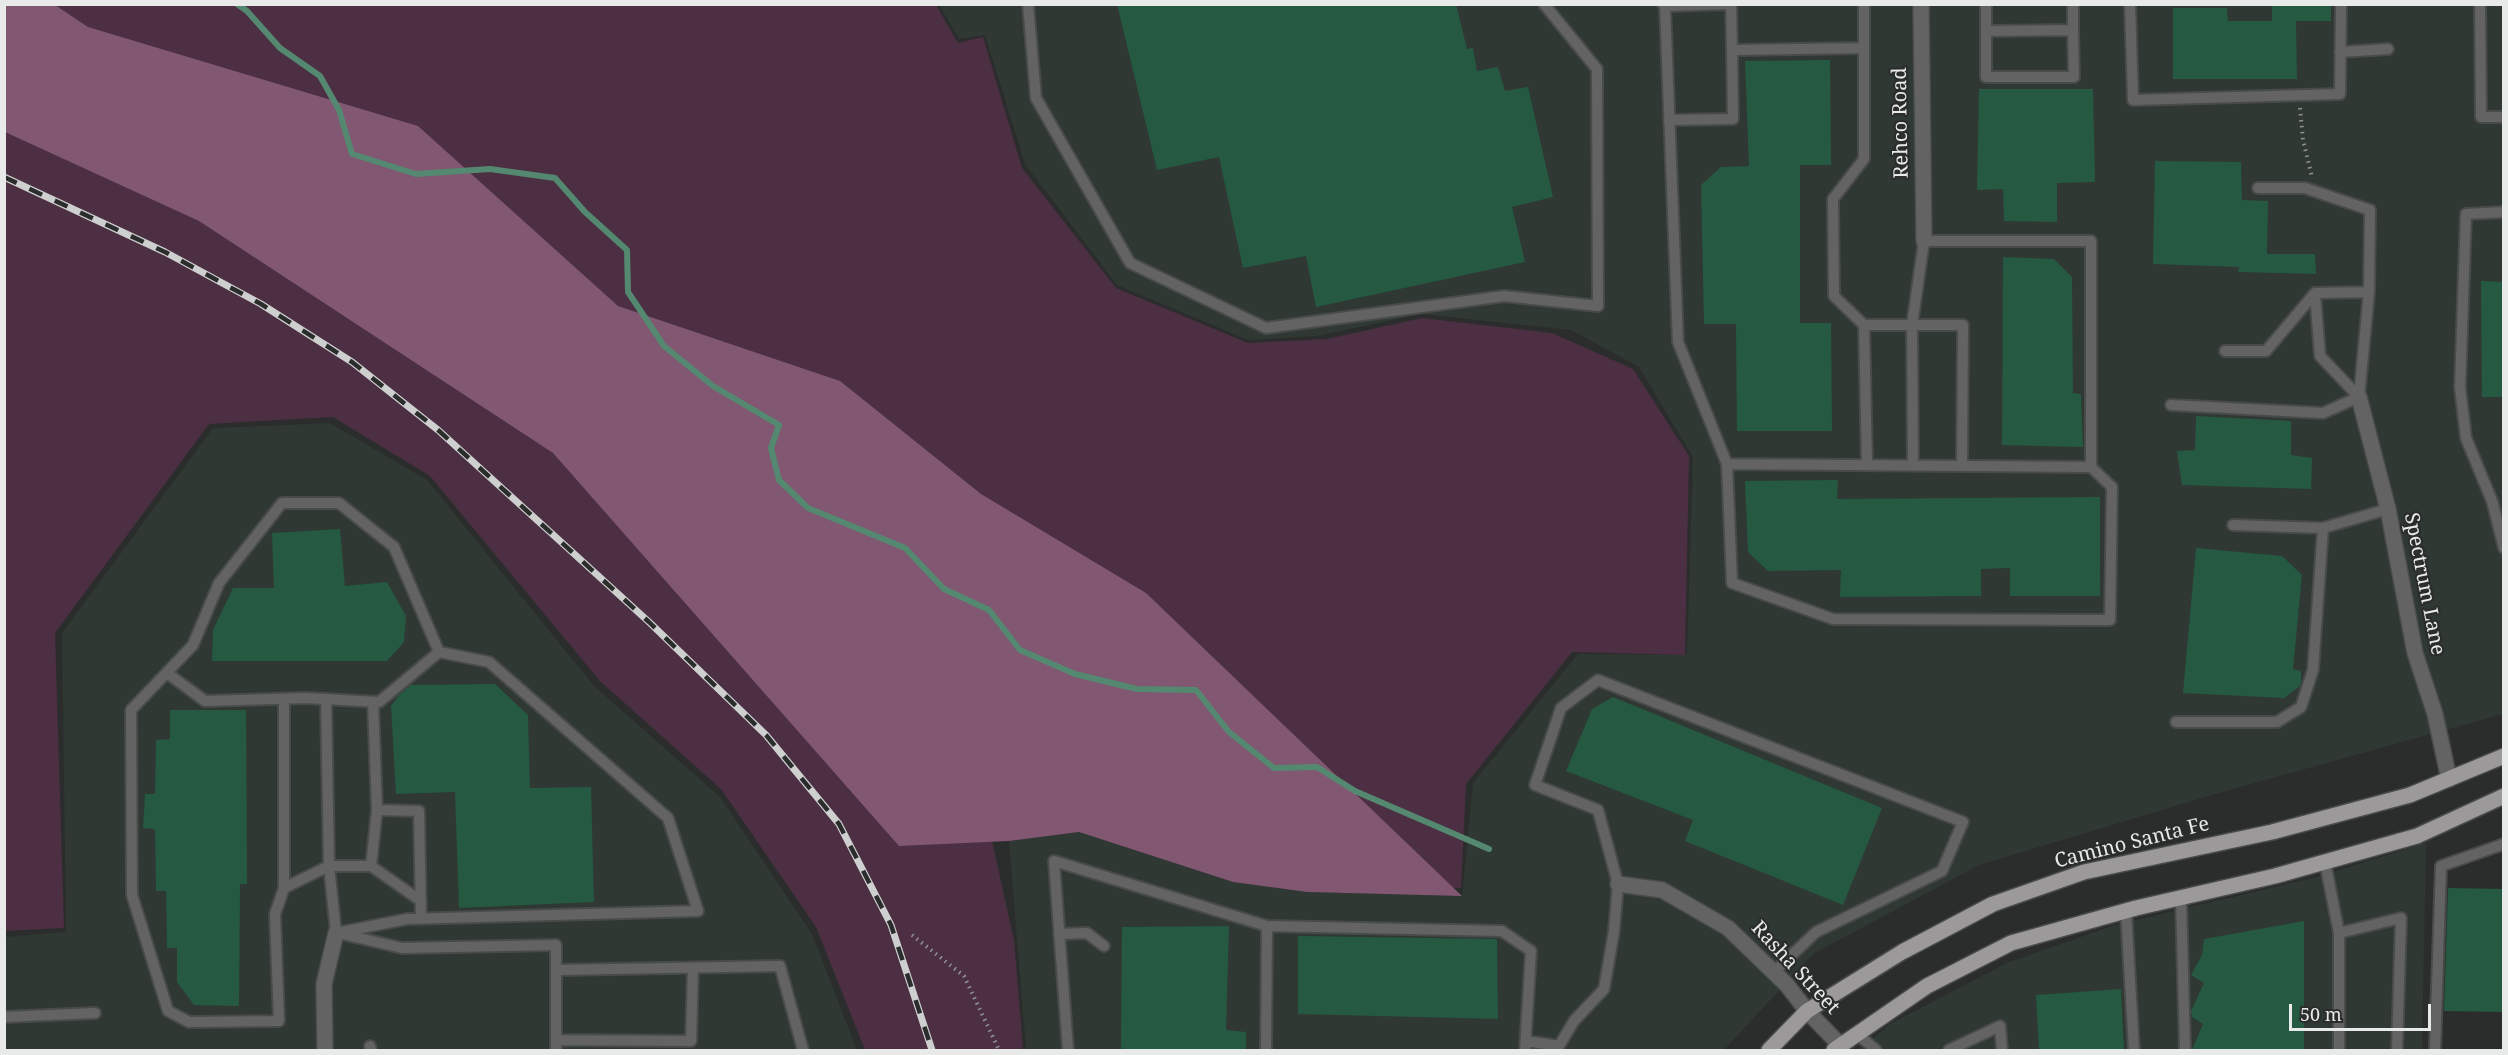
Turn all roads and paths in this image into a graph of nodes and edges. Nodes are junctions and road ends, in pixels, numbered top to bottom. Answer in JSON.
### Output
{"nodes":[{"id":1,"x":1028,"y":4,"type":"edge"},
{"id":2,"x":1544,"y":4,"type":"edge"},
{"id":3,"x":1726,"y":4,"type":"edge"},
{"id":4,"x":1731,"y":4,"type":"edge"},
{"id":5,"x":1864,"y":4,"type":"edge"},
{"id":6,"x":1921,"y":4,"type":"edge"},
{"id":7,"x":1986,"y":4,"type":"edge"},
{"id":8,"x":2073,"y":4,"type":"edge"},
{"id":9,"x":2130,"y":4,"type":"edge"},
{"id":10,"x":2341,"y":4,"type":"edge"},
{"id":11,"x":2480,"y":4,"type":"edge"},
{"id":12,"x":1664,"y":5,"type":"edge"},
{"id":13,"x":2073,"y":30,"type":"junction"},
{"id":14,"x":1986,"y":31,"type":"junction"},
{"id":15,"x":1864,"y":48,"type":"junction"},
{"id":16,"x":2388,"y":49,"type":"dead end"},
{"id":17,"x":1732,"y":50,"type":"junction"},
{"id":18,"x":2340,"y":52,"type":"junction"},
{"id":19,"x":2299,"y":95,"type":"junction"},
{"id":20,"x":2504,"y":117,"type":"edge"},
{"id":21,"x":1669,"y":120,"type":"junction"},
{"id":22,"x":2258,"y":188,"type":"dead end"},
{"id":23,"x":2315,"y":191,"type":"junction"},
{"id":24,"x":2504,"y":212,"type":"edge"},
{"id":25,"x":1923,"y":241,"type":"junction"},
{"id":26,"x":2369,"y":292,"type":"junction"},
{"id":27,"x":2315,"y":293,"type":"junction"},
{"id":28,"x":1864,"y":325,"type":"junction"},
{"id":29,"x":1912,"y":325,"type":"junction"},
{"id":30,"x":2225,"y":351,"type":"dead end"},
{"id":31,"x":2359,"y":397,"type":"junction"},
{"id":32,"x":2171,"y":405,"type":"dead end"},
{"id":33,"x":1727,"y":464,"type":"junction"},
{"id":34,"x":1867,"y":465,"type":"junction"},
{"id":35,"x":1913,"y":466,"type":"junction"},
{"id":36,"x":1962,"y":466,"type":"junction"},
{"id":37,"x":2091,"y":467,"type":"junction"},
{"id":38,"x":2388,"y":509,"type":"junction"},
{"id":39,"x":2233,"y":525,"type":"dead end"},
{"id":40,"x":2323,"y":528,"type":"junction"},
{"id":41,"x":2504,"y":548,"type":"edge"},
{"id":42,"x":439,"y":652,"type":"junction"},
{"id":43,"x":167,"y":673,"type":"junction"},
{"id":44,"x":284,"y":699,"type":"junction"},
{"id":45,"x":326,"y":699,"type":"junction"},
{"id":46,"x":373,"y":702,"type":"junction"},
{"id":47,"x":2176,"y":722,"type":"dead end"},
{"id":48,"x":2504,"y":756,"type":"edge"},
{"id":49,"x":2449,"y":779,"type":"junction"},
{"id":50,"x":2504,"y":796,"type":"edge"},
{"id":51,"x":377,"y":810,"type":"junction"},
{"id":52,"x":2504,"y":844,"type":"edge"},
{"id":53,"x":2325,"y":862,"type":"junction"},
{"id":54,"x":329,"y":866,"type":"junction"},
{"id":55,"x":371,"y":866,"type":"junction"},
{"id":56,"x":1618,"y":884,"type":"junction"},
{"id":57,"x":284,"y":888,"type":"junction"},
{"id":58,"x":2181,"y":898,"type":"junction"},
{"id":59,"x":421,"y":901,"type":"junction"},
{"id":60,"x":2126,"y":911,"type":"junction"},
{"id":61,"x":422,"y":919,"type":"junction"},
{"id":62,"x":1267,"y":926,"type":"junction"},
{"id":63,"x":336,"y":933,"type":"junction"},
{"id":64,"x":2339,"y":933,"type":"junction"},
{"id":65,"x":1059,"y":934,"type":"junction"},
{"id":66,"x":912,"y":935,"type":"dead end"},
{"id":67,"x":1104,"y":946,"type":"dead end"},
{"id":68,"x":693,"y":968,"type":"junction"},
{"id":69,"x":556,"y":970,"type":"junction"},
{"id":70,"x":1774,"y":972,"type":"junction"},
{"id":71,"x":1807,"y":1011,"type":"junction"},
{"id":72,"x":95,"y":1013,"type":"dead end"},
{"id":73,"x":4,"y":1017,"type":"edge"},
{"id":74,"x":1857,"y":1034,"type":"junction"},
{"id":75,"x":556,"y":1046,"type":"edge"},
{"id":76,"x":692,"y":1046,"type":"edge"},
{"id":77,"x":1526,"y":1046,"type":"edge"},
{"id":78,"x":1562,"y":1048,"type":"edge"},
{"id":79,"x":1840,"y":1049,"type":"edge"},
{"id":80,"x":325,"y":1050,"type":"edge"},
{"id":81,"x":803,"y":1050,"type":"edge"},
{"id":82,"x":999,"y":1050,"type":"edge"},
{"id":83,"x":1068,"y":1050,"type":"edge"},
{"id":84,"x":1266,"y":1050,"type":"edge"},
{"id":85,"x":1769,"y":1050,"type":"edge"},
{"id":86,"x":1876,"y":1050,"type":"edge"},
{"id":87,"x":1948,"y":1050,"type":"edge"},
{"id":88,"x":2002,"y":1050,"type":"edge"},
{"id":89,"x":2134,"y":1050,"type":"edge"},
{"id":90,"x":2184,"y":1050,"type":"edge"},
{"id":91,"x":2340,"y":1050,"type":"edge"},
{"id":92,"x":2397,"y":1050,"type":"edge"},
{"id":93,"x":2435,"y":1050,"type":"edge"}],
"edges":[{"from":1,"to":2,"type":"lane"},
{"from":3,"to":12,"type":"lane"},
{"from":4,"to":17,"type":"lane"},
{"from":5,"to":15,"type":"lane"},
{"from":6,"to":25,"type":"street","name":"Rehco Road"},
{"from":7,"to":14,"type":"lane"},
{"from":8,"to":13,"type":"lane"},
{"from":9,"to":19,"type":"lane"},
{"from":10,"to":18,"type":"lane"},
{"from":11,"to":20,"type":"lane"},
{"from":12,"to":21,"type":"lane"},
{"from":13,"to":14,"type":"lane"},
{"from":13,"to":14,"type":"lane"},
{"from":15,"to":17,"type":"lane"},
{"from":15,"to":28,"type":"lane"},
{"from":16,"to":18,"type":"lane"},
{"from":17,"to":21,"type":"lane"},
{"from":18,"to":19,"type":"lane"},
{"from":19,"to":23,"type":"path"},
{"from":21,"to":33,"type":"lane"},
{"from":22,"to":23,"type":"lane"},
{"from":23,"to":26,"type":"lane"},
{"from":24,"to":41,"type":"lane"},
{"from":25,"to":29,"type":"lane"},
{"from":25,"to":37,"type":"lane"},
{"from":26,"to":27,"type":"lane"},
{"from":26,"to":31,"type":"lane"},
{"from":27,"to":30,"type":"lane"},
{"from":27,"to":31,"type":"lane"},
{"from":28,"to":29,"type":"lane"},
{"from":28,"to":34,"type":"lane"},
{"from":29,"to":35,"type":"lane"},
{"from":29,"to":36,"type":"lane"},
{"from":31,"to":32,"type":"lane"},
{"from":31,"to":38,"type":"street","name":"Spectrum Lane"},
{"from":33,"to":34,"type":"lane"},
{"from":33,"to":37,"type":"lane"},
{"from":34,"to":35,"type":"lane"},
{"from":35,"to":36,"type":"lane"},
{"from":36,"to":37,"type":"lane"},
{"from":38,"to":40,"type":"lane"},
{"from":38,"to":49,"type":"street","name":"Spectrum Lane"},
{"from":39,"to":40,"type":"lane"},
{"from":40,"to":47,"type":"lane"},
{"from":42,"to":43,"type":"lane"},
{"from":42,"to":46,"type":"lane"},
{"from":42,"to":61,"type":"lane"},
{"from":43,"to":44,"type":"lane"},
{"from":43,"to":57,"type":"lane"},
{"from":44,"to":45,"type":"lane"},
{"from":44,"to":57,"type":"lane"},
{"from":45,"to":46,"type":"lane"},
{"from":45,"to":54,"type":"lane"},
{"from":46,"to":51,"type":"lane"},
{"from":48,"to":49,"type":"main road","name":"Camino Santa Fe"},
{"from":49,"to":71,"type":"main road","name":"Camino Santa Fe"},
{"from":50,"to":53,"type":"main road"},
{"from":51,"to":55,"type":"lane"},
{"from":51,"to":59,"type":"lane"},
{"from":52,"to":93,"type":"lane"},
{"from":53,"to":58,"type":"main road"},
{"from":53,"to":64,"type":"lane"},
{"from":54,"to":55,"type":"lane"},
{"from":54,"to":57,"type":"lane"},
{"from":54,"to":63,"type":"lane"},
{"from":55,"to":59,"type":"lane"},
{"from":56,"to":70,"type":"street","name":"Rasha Street"},
{"from":56,"to":70,"type":"lane"},
{"from":56,"to":78,"type":"lane"},
{"from":58,"to":60,"type":"main road"},
{"from":58,"to":90,"type":"lane"},
{"from":59,"to":61,"type":"lane"},
{"from":60,"to":74,"type":"main road"},
{"from":60,"to":89,"type":"lane"},
{"from":61,"to":63,"type":"lane"},
{"from":62,"to":65,"type":"lane"},
{"from":62,"to":77,"type":"lane"},
{"from":62,"to":84,"type":"lane"},
{"from":63,"to":69,"type":"lane"},
{"from":63,"to":80,"type":"street"},
{"from":64,"to":91,"type":"lane"},
{"from":64,"to":92,"type":"lane"},
{"from":65,"to":67,"type":"lane"},
{"from":65,"to":83,"type":"lane"},
{"from":66,"to":82,"type":"path"},
{"from":68,"to":69,"type":"lane"},
{"from":68,"to":76,"type":"lane"},
{"from":68,"to":81,"type":"lane"},
{"from":69,"to":75,"type":"lane"},
{"from":70,"to":71,"type":"street","name":"Rasha Street"},
{"from":71,"to":79,"type":"street","name":"Rasha Street"},
{"from":71,"to":85,"type":"main road","name":"Camino Santa Fe"},
{"from":72,"to":73,"type":"lane"},
{"from":74,"to":79,"type":"main road"},
{"from":74,"to":86,"type":"lane"},
{"from":75,"to":76,"type":"lane"},
{"from":77,"to":78,"type":"lane"},
{"from":87,"to":88,"type":"lane"}]}
